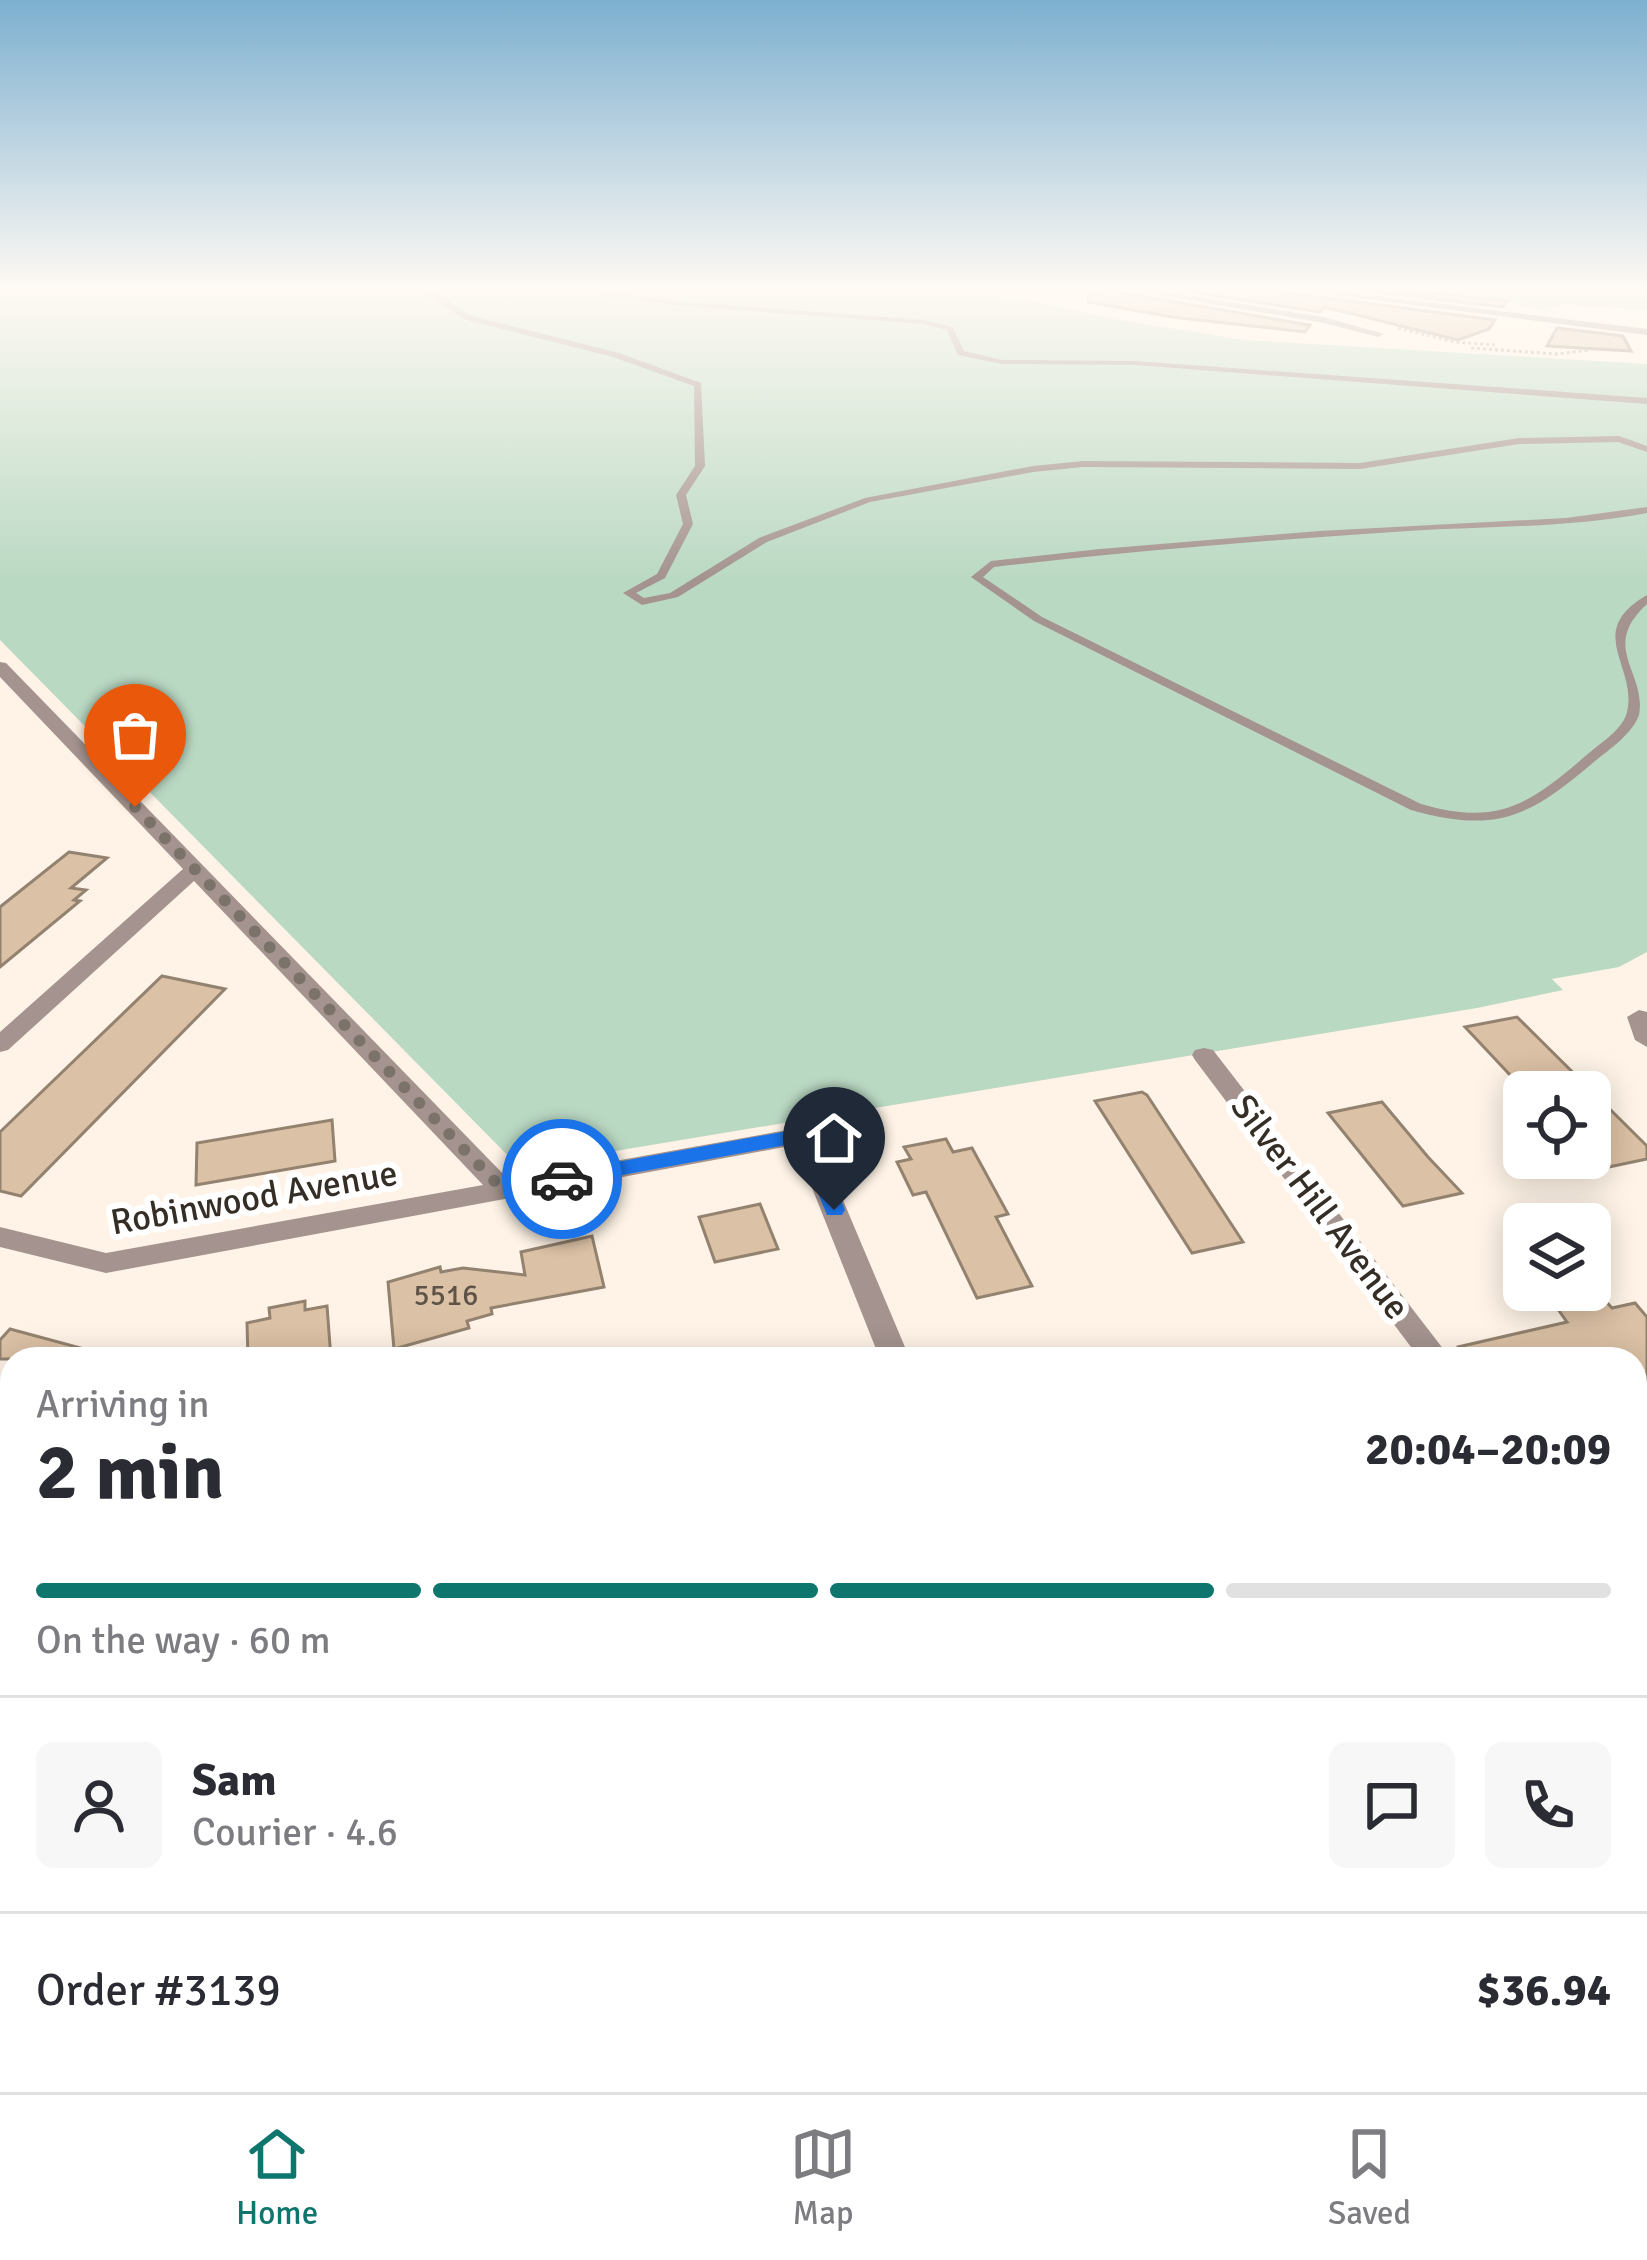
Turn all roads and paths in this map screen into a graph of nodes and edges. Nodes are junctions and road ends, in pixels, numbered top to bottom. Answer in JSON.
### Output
{"nodes":[{"id":1,"x":694,"y":385,"type":"edge"},
{"id":2,"x":1430,"y":385,"type":"edge"},
{"id":3,"x":1647,"y":401,"type":"edge"},
{"id":4,"x":1647,"y":449,"type":"edge"},
{"id":5,"x":1647,"y":510,"type":"edge"},
{"id":6,"x":1647,"y":598,"type":"edge"},
{"id":7,"x":5,"y":680,"type":"edge"},
{"id":8,"x":195,"y":869,"type":"junction"},
{"id":9,"x":0,"y":1045,"type":"edge"},
{"id":10,"x":1204,"y":1055,"type":"dead end"},
{"id":11,"x":503,"y":1190,"type":"junction"},
{"id":12,"x":0,"y":1237,"type":"edge"},
{"id":13,"x":890,"y":1347,"type":"edge"},
{"id":14,"x":1427,"y":1347,"type":"edge"}],
"edges":[{"from":1,"to":4,"type":"lane"},
{"from":2,"to":3,"type":"lane"},
{"from":5,"to":6,"type":"lane"},
{"from":7,"to":8,"type":"street"},
{"from":8,"to":9,"type":"street"},
{"from":8,"to":11,"type":"street"},
{"from":10,"to":14,"type":"street","name":"Silver Hill Avenue"},
{"from":11,"to":12,"type":"street","name":"Robinwood Avenue"},
{"from":11,"to":13,"type":"street","name":"Robinwood Avenue"}]}
